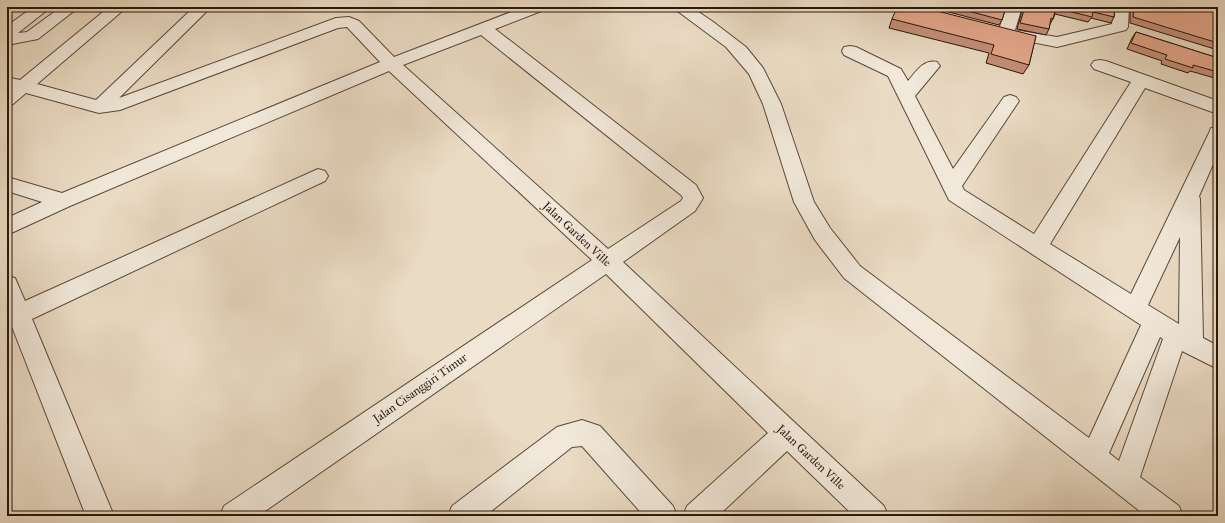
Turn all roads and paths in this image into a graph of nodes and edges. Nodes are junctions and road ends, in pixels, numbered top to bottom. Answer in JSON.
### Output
{"nodes":[{"id":1,"x":43,"y":7,"type":"edge"},
{"id":2,"x":71,"y":7,"type":"edge"},
{"id":3,"x":119,"y":7,"type":"edge"},
{"id":4,"x":202,"y":7,"type":"edge"},
{"id":5,"x":538,"y":7,"type":"edge"},
{"id":6,"x":680,"y":7,"type":"edge"},
{"id":7,"x":1014,"y":7,"type":"edge"},
{"id":8,"x":1121,"y":7,"type":"edge"},
{"id":9,"x":483,"y":28,"type":"junction"},
{"id":10,"x":7,"y":34,"type":"edge"},
{"id":11,"x":7,"y":40,"type":"edge"},
{"id":12,"x":850,"y":51,"type":"dead end"},
{"id":13,"x":391,"y":64,"type":"junction"},
{"id":14,"x":1100,"y":65,"type":"dead end"},
{"id":15,"x":931,"y":66,"type":"dead end"},
{"id":16,"x":1141,"y":80,"type":"junction"},
{"id":17,"x":7,"y":82,"type":"edge"},
{"id":18,"x":24,"y":86,"type":"junction"},
{"id":19,"x":906,"y":95,"type":"junction"},
{"id":20,"x":7,"y":100,"type":"edge"},
{"id":21,"x":1010,"y":101,"type":"dead end"},
{"id":22,"x":99,"y":107,"type":"junction"},
{"id":23,"x":1218,"y":108,"type":"edge"},
{"id":24,"x":1218,"y":133,"type":"edge"},
{"id":25,"x":318,"y":176,"type":"dead end"},
{"id":26,"x":7,"y":184,"type":"edge"},
{"id":27,"x":951,"y":186,"type":"junction"},
{"id":28,"x":1190,"y":193,"type":"junction"},
{"id":29,"x":63,"y":201,"type":"junction"},
{"id":30,"x":7,"y":227,"type":"edge"},
{"id":31,"x":1037,"y":246,"type":"junction"},
{"id":32,"x":607,"y":261,"type":"junction"},
{"id":33,"x":7,"y":285,"type":"edge"},
{"id":34,"x":19,"y":314,"type":"junction"},
{"id":35,"x":1145,"y":315,"type":"junction"},
{"id":36,"x":1183,"y":340,"type":"junction"},
{"id":37,"x":1218,"y":358,"type":"edge"},
{"id":38,"x":786,"y":434,"type":"junction"},
{"id":39,"x":1093,"y":458,"type":"junction"},
{"id":40,"x":1125,"y":482,"type":"junction"},
{"id":41,"x":100,"y":516,"type":"edge"},
{"id":42,"x":234,"y":516,"type":"edge"},
{"id":43,"x":462,"y":516,"type":"edge"},
{"id":44,"x":663,"y":516,"type":"edge"},
{"id":45,"x":697,"y":516,"type":"edge"},
{"id":46,"x":874,"y":516,"type":"edge"},
{"id":47,"x":1169,"y":516,"type":"edge"}],
"edges":[{"from":1,"to":10,"type":"street"},
{"from":2,"to":11,"type":"street"},
{"from":3,"to":18,"type":"street"},
{"from":4,"to":22,"type":"street"},
{"from":5,"to":9,"type":"street"},
{"from":6,"to":39,"type":"street"},
{"from":7,"to":8,"type":"street"},
{"from":9,"to":13,"type":"street"},
{"from":9,"to":32,"type":"street","name":"Jalan Cisanggiri Timur"},
{"from":12,"to":19,"type":"street"},
{"from":13,"to":22,"type":"street","name":"Jalan Garden Ville"},
{"from":13,"to":29,"type":"street"},
{"from":13,"to":32,"type":"street","name":"Jalan Garden Ville"},
{"from":14,"to":16,"type":"street"},
{"from":15,"to":19,"type":"street"},
{"from":16,"to":23,"type":"street"},
{"from":16,"to":31,"type":"street"},
{"from":17,"to":18,"type":"street"},
{"from":18,"to":20,"type":"street"},
{"from":18,"to":22,"type":"street"},
{"from":19,"to":27,"type":"street"},
{"from":21,"to":27,"type":"street"},
{"from":24,"to":28,"type":"street"},
{"from":25,"to":34,"type":"street"},
{"from":26,"to":29,"type":"street"},
{"from":27,"to":31,"type":"street"},
{"from":28,"to":35,"type":"street"},
{"from":28,"to":36,"type":"street"},
{"from":29,"to":30,"type":"street"},
{"from":31,"to":35,"type":"street"},
{"from":32,"to":38,"type":"street","name":"Jalan Garden Ville"},
{"from":32,"to":42,"type":"street","name":"Jalan Cisanggiri Timur"},
{"from":33,"to":34,"type":"street"},
{"from":34,"to":41,"type":"street"},
{"from":35,"to":36,"type":"street"},
{"from":35,"to":39,"type":"street"},
{"from":36,"to":37,"type":"street"},
{"from":36,"to":40,"type":"street"},
{"from":38,"to":45,"type":"street"},
{"from":38,"to":46,"type":"street","name":"Jalan Garden Ville"},
{"from":39,"to":40,"type":"street"},
{"from":40,"to":47,"type":"street"},
{"from":43,"to":44,"type":"street"}]}
